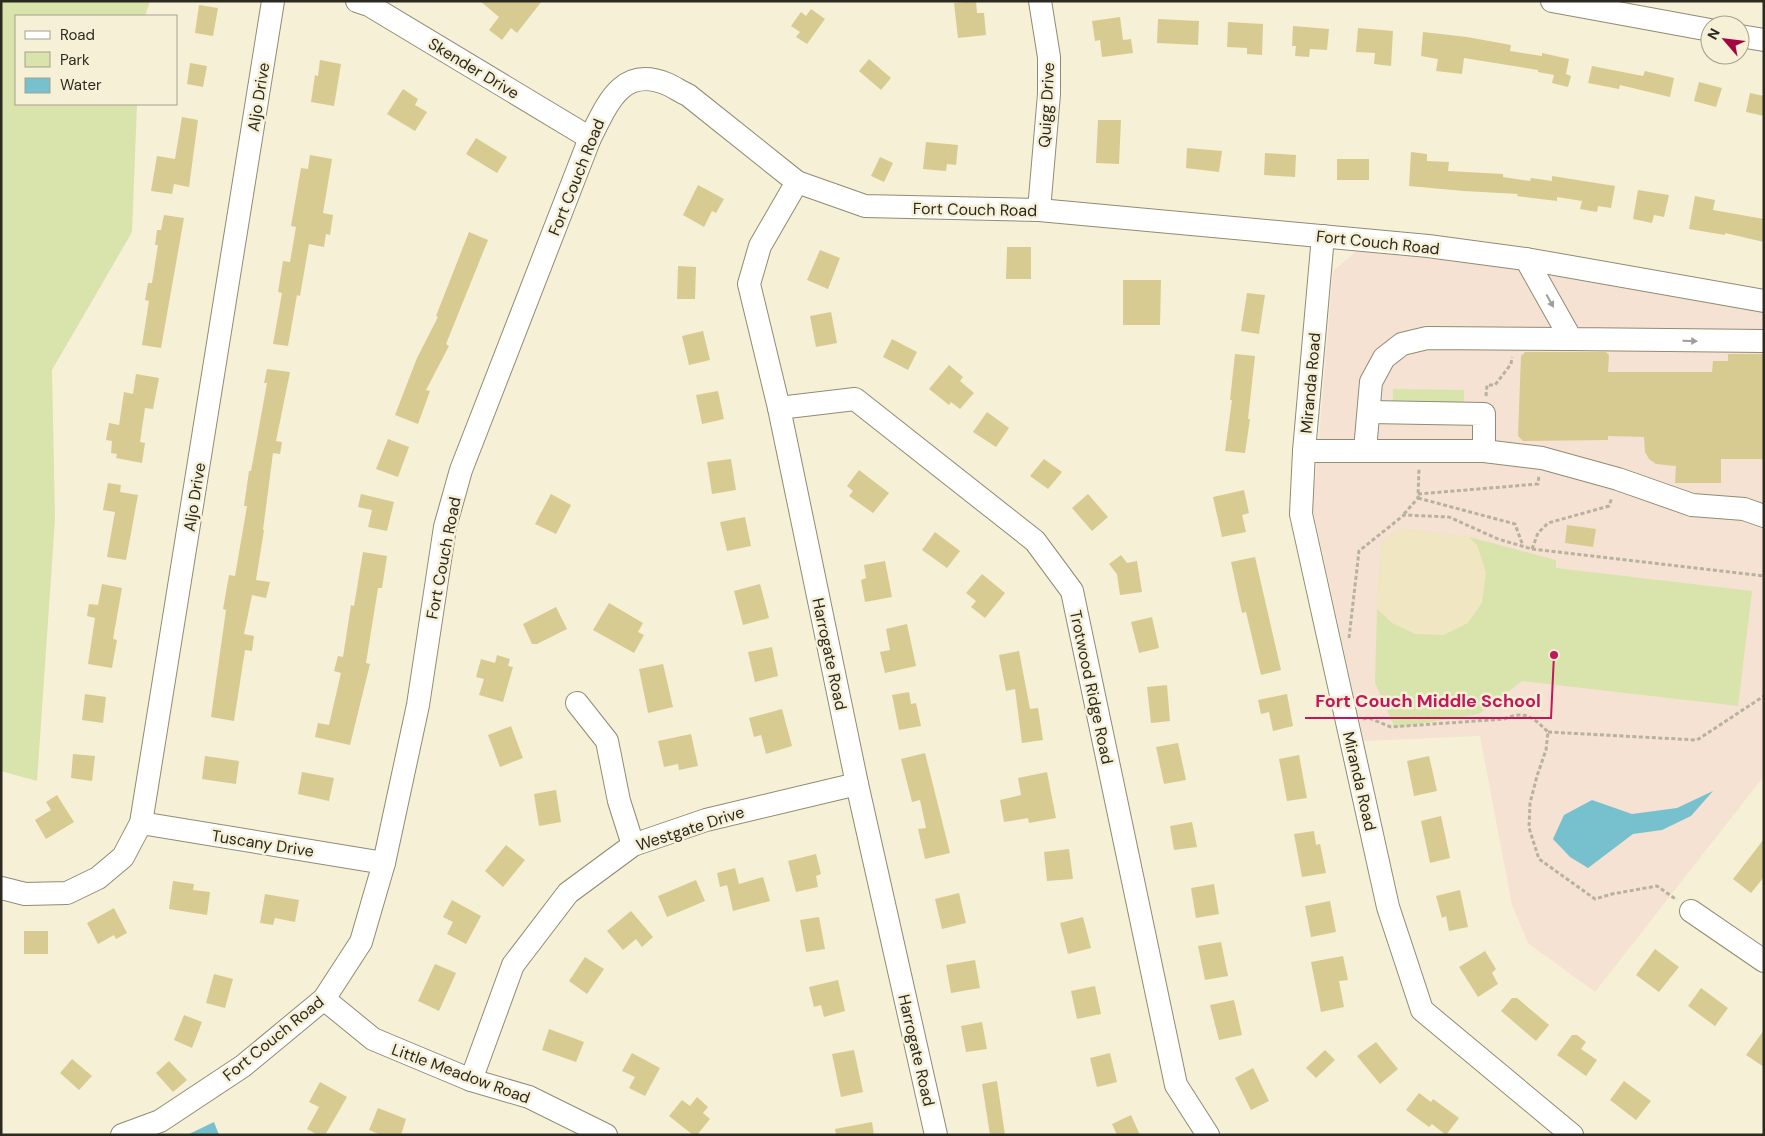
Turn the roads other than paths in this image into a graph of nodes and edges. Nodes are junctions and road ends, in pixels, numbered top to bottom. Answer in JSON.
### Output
{"nodes":[{"id":1,"x":273,"y":1,"type":"edge"},
{"id":2,"x":357,"y":1,"type":"edge"},
{"id":3,"x":1040,"y":1,"type":"edge"},
{"id":4,"x":1552,"y":1,"type":"edge"},
{"id":5,"x":1604,"y":5,"type":"edge"},
{"id":6,"x":1700,"y":28,"type":"edge"},
{"id":7,"x":1750,"y":38,"type":"edge"},
{"id":8,"x":1764,"y":40,"type":"edge"},
{"id":9,"x":590,"y":138,"type":"junction"},
{"id":10,"x":797,"y":182,"type":"junction"},
{"id":11,"x":1039,"y":210,"type":"junction"},
{"id":12,"x":1323,"y":236,"type":"junction"},
{"id":13,"x":1526,"y":259,"type":"junction"},
{"id":14,"x":1764,"y":301,"type":"edge"},
{"id":15,"x":1571,"y":339,"type":"junction"},
{"id":16,"x":1764,"y":341,"type":"edge"},
{"id":17,"x":779,"y":408,"type":"junction"},
{"id":18,"x":1369,"y":412,"type":"junction"},
{"id":19,"x":1366,"y":450,"type":"junction"},
{"id":20,"x":1304,"y":451,"type":"junction"},
{"id":21,"x":1484,"y":451,"type":"junction"},
{"id":22,"x":1764,"y":516,"type":"edge"},
{"id":23,"x":577,"y":703,"type":"dead end"},
{"id":24,"x":857,"y":784,"type":"junction"},
{"id":25,"x":141,"y":823,"type":"junction"},
{"id":26,"x":633,"y":845,"type":"junction"},
{"id":27,"x":384,"y":863,"type":"junction"},
{"id":28,"x":1,"y":888,"type":"edge"},
{"id":29,"x":1691,"y":911,"type":"road end"},
{"id":30,"x":1764,"y":961,"type":"edge"},
{"id":31,"x":324,"y":999,"type":"junction"},
{"id":32,"x":471,"y":1080,"type":"junction"},
{"id":33,"x":122,"y":1135,"type":"edge"},
{"id":34,"x":606,"y":1135,"type":"edge"},
{"id":35,"x":936,"y":1135,"type":"edge"},
{"id":36,"x":1208,"y":1135,"type":"edge"},
{"id":37,"x":1572,"y":1135,"type":"edge"}],
"edges":[{"from":1,"to":25,"type":"street","name":"Aljo Drive"},
{"from":2,"to":9,"type":"street","name":"Skender Drive"},
{"from":3,"to":11,"type":"street","name":"Quigg Drive"},
{"from":4,"to":5,"type":"street"},
{"from":5,"to":6,"type":"street"},
{"from":7,"to":8,"type":"street"},
{"from":9,"to":10,"type":"street","name":"Fort Couch Road"},
{"from":9,"to":27,"type":"street","name":"Fort Couch Road"},
{"from":10,"to":11,"type":"street","name":"Fort Couch Road"},
{"from":10,"to":17,"type":"street","name":"Harrogate Road"},
{"from":11,"to":12,"type":"street","name":"Fort Couch Road"},
{"from":12,"to":13,"type":"street","name":"Fort Couch Road"},
{"from":12,"to":20,"type":"street","name":"Miranda Road"},
{"from":13,"to":14,"type":"street","name":"Fort Couch Road"},
{"from":13,"to":15,"type":"street","one_way":true},
{"from":15,"to":16,"type":"street","one_way":true},
{"from":15,"to":18,"type":"street"},
{"from":17,"to":24,"type":"street","name":"Harrogate Road"},
{"from":17,"to":36,"type":"street","name":"Trotwood Ridge Road"},
{"from":18,"to":19,"type":"street"},
{"from":18,"to":21,"type":"street"},
{"from":19,"to":20,"type":"street"},
{"from":19,"to":21,"type":"street"},
{"from":20,"to":37,"type":"street","name":"Miranda Road"},
{"from":21,"to":22,"type":"street"},
{"from":23,"to":26,"type":"street"},
{"from":24,"to":26,"type":"street","name":"Westgate Drive"},
{"from":24,"to":35,"type":"street","name":"Harrogate Road"},
{"from":25,"to":27,"type":"street","name":"Tuscany Drive"},
{"from":25,"to":28,"type":"street","name":"Aljo Drive"},
{"from":26,"to":32,"type":"street","name":"Westgate Drive"},
{"from":27,"to":31,"type":"street","name":"Fort Couch Road"},
{"from":29,"to":30,"type":"street"},
{"from":31,"to":32,"type":"street","name":"Little Meadow Road"},
{"from":31,"to":33,"type":"street","name":"Fort Couch Road"},
{"from":32,"to":34,"type":"street","name":"Little Meadow Road"}]}
